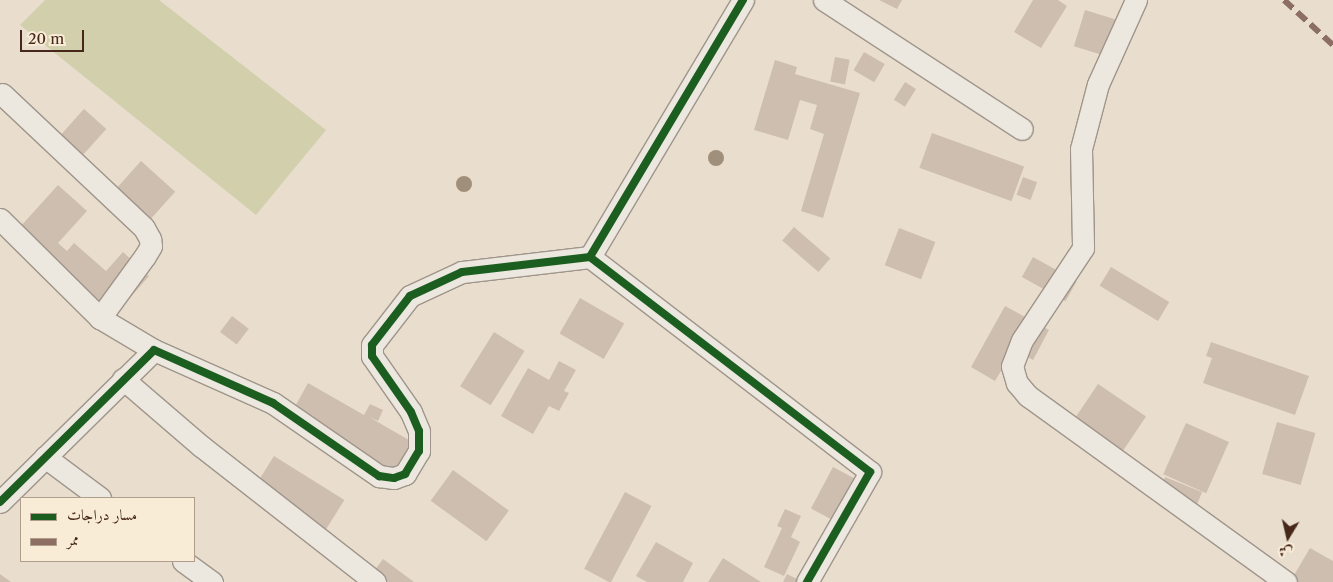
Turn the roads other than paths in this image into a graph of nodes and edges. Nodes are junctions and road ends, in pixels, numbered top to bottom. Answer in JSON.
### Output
{"nodes":[{"id":1,"x":742,"y":0,"type":"edge"},
{"id":2,"x":824,"y":0,"type":"edge"},
{"id":3,"x":1136,"y":0,"type":"edge"},
{"id":4,"x":2,"y":94,"type":"dead end"},
{"id":5,"x":1022,"y":129,"type":"dead end"},
{"id":6,"x":0,"y":219,"type":"edge"},
{"id":7,"x":590,"y":257,"type":"junction"},
{"id":8,"x":100,"y":318,"type":"junction"},
{"id":9,"x":154,"y":350,"type":"junction"},
{"id":10,"x":123,"y":379,"type":"junction"},
{"id":11,"x":45,"y":457,"type":"junction"},
{"id":12,"x":99,"y":497,"type":"edge"},
{"id":13,"x":0,"y":502,"type":"edge"},
{"id":14,"x":184,"y":562,"type":"edge"},
{"id":15,"x":212,"y":582,"type":"edge"},
{"id":16,"x":375,"y":582,"type":"edge"},
{"id":17,"x":807,"y":582,"type":"edge"},
{"id":18,"x":1286,"y":582,"type":"edge"}],
"edges":[{"from":1,"to":7,"type":"street"},
{"from":2,"to":5,"type":"street"},
{"from":3,"to":18,"type":"street"},
{"from":4,"to":8,"type":"street"},
{"from":6,"to":8,"type":"street"},
{"from":7,"to":9,"type":"street"},
{"from":7,"to":17,"type":"street"},
{"from":8,"to":9,"type":"street"},
{"from":9,"to":10,"type":"street"},
{"from":10,"to":11,"type":"street"},
{"from":10,"to":16,"type":"street"},
{"from":11,"to":12,"type":"street"},
{"from":11,"to":13,"type":"street"},
{"from":14,"to":15,"type":"street"}]}
